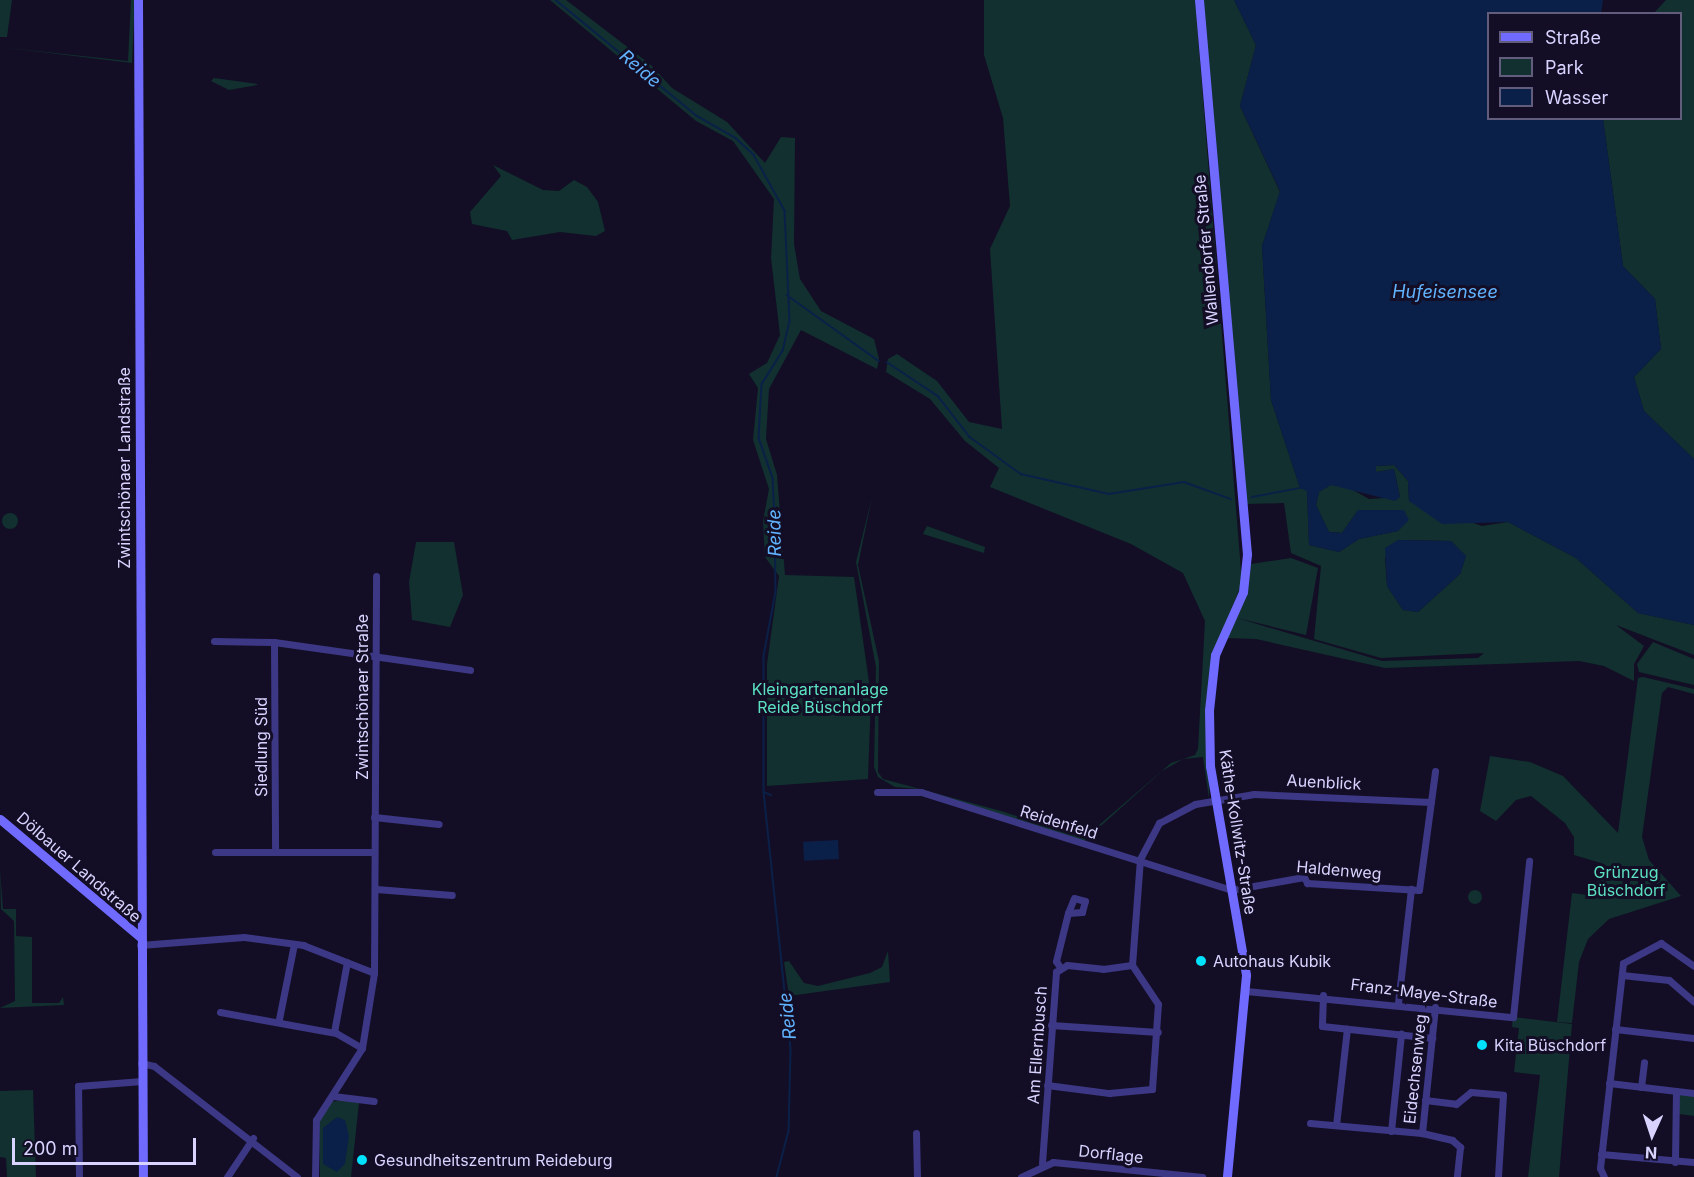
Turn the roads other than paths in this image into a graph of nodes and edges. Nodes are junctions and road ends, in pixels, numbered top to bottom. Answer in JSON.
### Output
{"nodes":[{"id":1,"x":138,"y":0,"type":"edge"},
{"id":2,"x":1199,"y":0,"type":"edge"},
{"id":3,"x":1242,"y":496,"type":"joint"},
{"id":4,"x":376,"y":576,"type":"dead end"},
{"id":5,"x":214,"y":641,"type":"dead end"},
{"id":6,"x":274,"y":642,"type":"junction"},
{"id":7,"x":375,"y":658,"type":"junction"},
{"id":8,"x":470,"y":670,"type":"dead end"},
{"id":9,"x":1435,"y":771,"type":"dead end"},
{"id":10,"x":877,"y":792,"type":"dead end"},
{"id":11,"x":1216,"y":801,"type":"junction"},
{"id":12,"x":1431,"y":802,"type":"junction"},
{"id":13,"x":375,"y":817,"type":"junction"},
{"id":14,"x":0,"y":819,"type":"edge"},
{"id":15,"x":439,"y":824,"type":"dead end"},
{"id":16,"x":215,"y":852,"type":"dead end"},
{"id":17,"x":275,"y":852,"type":"junction"},
{"id":18,"x":375,"y":852,"type":"junction"},
{"id":19,"x":1140,"y":859,"type":"junction"},
{"id":20,"x":1529,"y":861,"type":"dead end"},
{"id":21,"x":376,"y":889,"type":"junction"},
{"id":22,"x":1411,"y":889,"type":"junction"},
{"id":23,"x":1231,"y":890,"type":"junction"},
{"id":24,"x":452,"y":895,"type":"dead end"},
{"id":25,"x":1068,"y":913,"type":"dead end"},
{"id":26,"x":140,"y":941,"type":"junction"},
{"id":27,"x":294,"y":944,"type":"junction"},
{"id":28,"x":347,"y":962,"type":"junction"},
{"id":29,"x":1132,"y":965,"type":"junction"},
{"id":30,"x":1694,"y":966,"type":"edge"},
{"id":31,"x":1060,"y":967,"type":"junction"},
{"id":32,"x":374,"y":973,"type":"junction"},
{"id":33,"x":1622,"y":975,"type":"junction"},
{"id":34,"x":1246,"y":990,"type":"junction"},
{"id":35,"x":1323,"y":995,"type":"junction"},
{"id":36,"x":1694,"y":1002,"type":"edge"},
{"id":37,"x":1398,"y":1003,"type":"junction"},
{"id":38,"x":1435,"y":1007,"type":"junction"},
{"id":39,"x":220,"y":1012,"type":"dead end"},
{"id":40,"x":279,"y":1019,"type":"junction"},
{"id":41,"x":1051,"y":1025,"type":"junction"},
{"id":42,"x":1347,"y":1029,"type":"junction"},
{"id":43,"x":1615,"y":1029,"type":"junction"},
{"id":44,"x":334,"y":1032,"type":"junction"},
{"id":45,"x":1158,"y":1032,"type":"junction"},
{"id":46,"x":1401,"y":1034,"type":"junction"},
{"id":47,"x":1432,"y":1038,"type":"junction"},
{"id":48,"x":1694,"y":1038,"type":"edge"},
{"id":49,"x":362,"y":1048,"type":"junction"},
{"id":50,"x":1644,"y":1062,"type":"dead end"},
{"id":51,"x":141,"y":1064,"type":"junction"},
{"id":52,"x":142,"y":1081,"type":"junction"},
{"id":53,"x":1609,"y":1083,"type":"junction"},
{"id":54,"x":1047,"y":1086,"type":"junction"},
{"id":55,"x":1641,"y":1087,"type":"junction"},
{"id":56,"x":1676,"y":1091,"type":"junction"},
{"id":57,"x":1694,"y":1093,"type":"edge"},
{"id":58,"x":333,"y":1096,"type":"junction"},
{"id":59,"x":1425,"y":1100,"type":"junction"},
{"id":60,"x":374,"y":1101,"type":"dead end"},
{"id":61,"x":1310,"y":1123,"type":"dead end"},
{"id":62,"x":1336,"y":1125,"type":"junction"},
{"id":63,"x":1391,"y":1131,"type":"junction"},
{"id":64,"x":916,"y":1133,"type":"dead end"},
{"id":65,"x":1422,"y":1133,"type":"junction"},
{"id":66,"x":253,"y":1138,"type":"junction"},
{"id":67,"x":1601,"y":1154,"type":"junction"},
{"id":68,"x":1675,"y":1162,"type":"junction"},
{"id":69,"x":1694,"y":1162,"type":"edge"},
{"id":70,"x":1042,"y":1163,"type":"junction"},
{"id":71,"x":1141,"y":1174,"type":"edge"},
{"id":72,"x":79,"y":1177,"type":"edge"},
{"id":73,"x":143,"y":1177,"type":"edge"},
{"id":74,"x":227,"y":1177,"type":"edge"},
{"id":75,"x":297,"y":1177,"type":"edge"},
{"id":76,"x":315,"y":1177,"type":"edge"},
{"id":77,"x":917,"y":1177,"type":"edge"},
{"id":78,"x":1021,"y":1177,"type":"edge"},
{"id":79,"x":1202,"y":1177,"type":"edge"},
{"id":80,"x":1227,"y":1177,"type":"edge"},
{"id":81,"x":1456,"y":1177,"type":"edge"},
{"id":82,"x":1498,"y":1177,"type":"edge"},
{"id":83,"x":1605,"y":1177,"type":"edge"}],
"edges":[{"from":1,"to":26,"type":"street","name":"Zwintschönaer Landstraße"},
{"from":2,"to":3,"type":"street","name":"Wallendorfer Straße"},
{"from":3,"to":11,"type":"street","name":"Käthe-Kollwitz-Straße"},
{"from":4,"to":7,"type":"street","name":"Zwintschönaer Straße"},
{"from":5,"to":6,"type":"street"},
{"from":6,"to":7,"type":"street"},
{"from":6,"to":17,"type":"street","name":"Siedlung Süd"},
{"from":7,"to":8,"type":"street"},
{"from":7,"to":13,"type":"street","name":"Zwintschönaer Straße"},
{"from":9,"to":12,"type":"street"},
{"from":10,"to":19,"type":"street","name":"Reidenfeld"},
{"from":11,"to":12,"type":"street","name":"Auenblick"},
{"from":11,"to":19,"type":"street","name":"Auenblick"},
{"from":11,"to":23,"type":"street","name":"Käthe-Kollwitz-Straße"},
{"from":12,"to":22,"type":"street"},
{"from":13,"to":15,"type":"street"},
{"from":13,"to":18,"type":"street","name":"Zwintschönaer Straße"},
{"from":14,"to":26,"type":"street","name":"Dölbauer Landstraße"},
{"from":16,"to":17,"type":"street"},
{"from":17,"to":18,"type":"street"},
{"from":18,"to":21,"type":"street","name":"Zwintschönaer Straße"},
{"from":19,"to":23,"type":"street","name":"Reidenfeld"},
{"from":19,"to":29,"type":"street"},
{"from":20,"to":38,"type":"street","name":"Franz-Maye-Straße"},
{"from":21,"to":24,"type":"street"},
{"from":21,"to":32,"type":"street","name":"Zwintschönaer Straße"},
{"from":22,"to":23,"type":"street","name":"Haldenweg"},
{"from":22,"to":37,"type":"street"},
{"from":23,"to":34,"type":"street","name":"Käthe-Kollwitz-Straße"},
{"from":25,"to":31,"type":"street"},
{"from":26,"to":27,"type":"street"},
{"from":26,"to":51,"type":"street","name":"Zwintschönaer Landstraße"},
{"from":27,"to":28,"type":"street"},
{"from":27,"to":40,"type":"street"},
{"from":28,"to":32,"type":"street"},
{"from":28,"to":44,"type":"street"},
{"from":29,"to":31,"type":"street","name":"Am Ellernbusch"},
{"from":29,"to":45,"type":"street"},
{"from":30,"to":33,"type":"street"},
{"from":31,"to":41,"type":"street","name":"Am Ellernbusch"},
{"from":32,"to":49,"type":"street","name":"Zwintschönaer Straße"},
{"from":33,"to":36,"type":"street"},
{"from":33,"to":43,"type":"street"},
{"from":34,"to":35,"type":"street","name":"Franz-Maye-Straße"},
{"from":34,"to":80,"type":"street","name":"Käthe-Kollwitz-Straße"},
{"from":35,"to":37,"type":"street","name":"Franz-Maye-Straße"},
{"from":35,"to":42,"type":"street"},
{"from":37,"to":38,"type":"street","name":"Franz-Maye-Straße"},
{"from":38,"to":47,"type":"street","name":"Eidechsenweg"},
{"from":39,"to":40,"type":"street"},
{"from":40,"to":44,"type":"street"},
{"from":41,"to":45,"type":"street"},
{"from":41,"to":54,"type":"street","name":"Am Ellernbusch"},
{"from":42,"to":46,"type":"street"},
{"from":42,"to":62,"type":"street"},
{"from":43,"to":48,"type":"street"},
{"from":43,"to":53,"type":"street"},
{"from":44,"to":49,"type":"street"},
{"from":45,"to":54,"type":"street"},
{"from":46,"to":47,"type":"street"},
{"from":46,"to":63,"type":"street"},
{"from":47,"to":59,"type":"street","name":"Eidechsenweg"},
{"from":49,"to":58,"type":"street","name":"Zwintschönaer Straße"},
{"from":50,"to":55,"type":"street"},
{"from":51,"to":52,"type":"street","name":"Zwintschönaer Landstraße"},
{"from":51,"to":66,"type":"street"},
{"from":52,"to":72,"type":"street"},
{"from":52,"to":73,"type":"street","name":"Zwintschönaer Landstraße"},
{"from":53,"to":55,"type":"street"},
{"from":53,"to":67,"type":"street"},
{"from":54,"to":70,"type":"street","name":"Am Ellernbusch"},
{"from":55,"to":56,"type":"street"},
{"from":56,"to":57,"type":"street"},
{"from":56,"to":68,"type":"street"},
{"from":58,"to":60,"type":"street"},
{"from":58,"to":76,"type":"street","name":"Zwintschönaer Straße"},
{"from":59,"to":65,"type":"street","name":"Eidechsenweg"},
{"from":59,"to":82,"type":"street"},
{"from":61,"to":62,"type":"street"},
{"from":62,"to":63,"type":"street"},
{"from":63,"to":65,"type":"street"},
{"from":64,"to":77,"type":"street"},
{"from":65,"to":81,"type":"street","name":"Eidechsenweg"},
{"from":66,"to":74,"type":"street"},
{"from":66,"to":75,"type":"street"},
{"from":67,"to":68,"type":"street"},
{"from":67,"to":83,"type":"street"},
{"from":68,"to":69,"type":"street"},
{"from":70,"to":71,"type":"street","name":"Dorflage"},
{"from":70,"to":78,"type":"street"},
{"from":71,"to":79,"type":"street","name":"Dorflage"}]}
